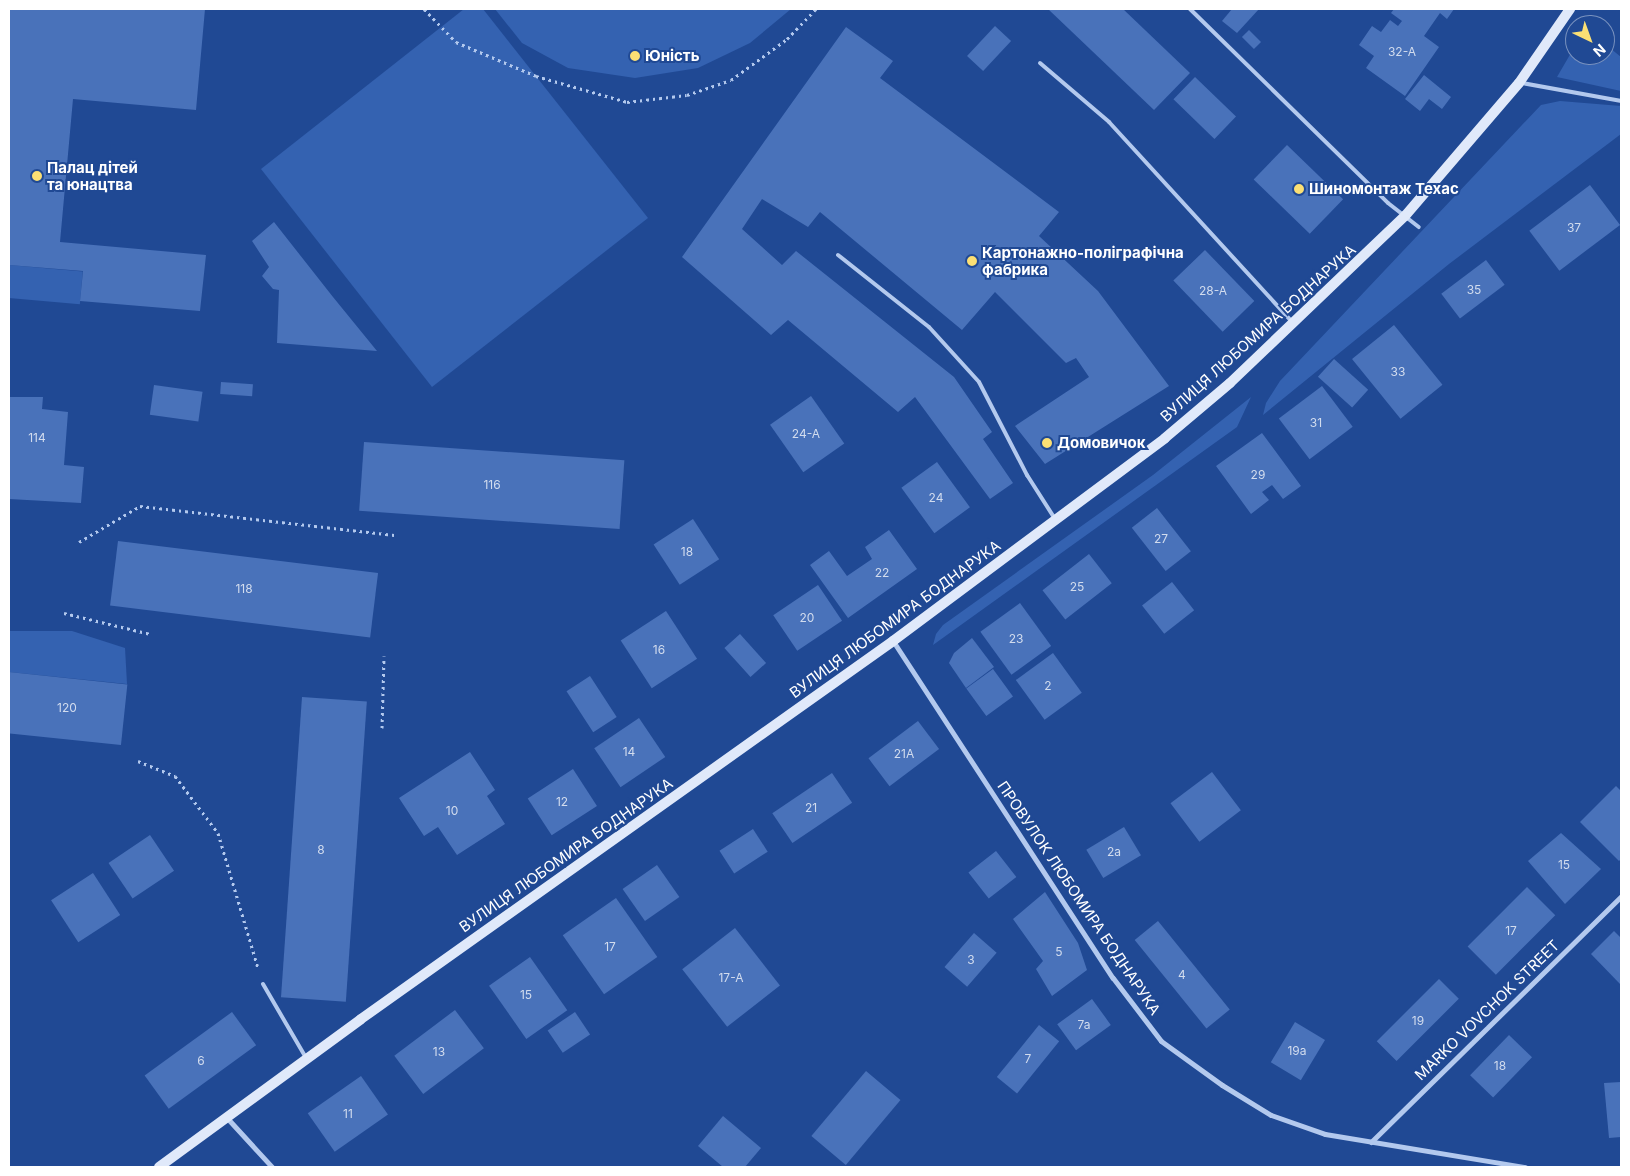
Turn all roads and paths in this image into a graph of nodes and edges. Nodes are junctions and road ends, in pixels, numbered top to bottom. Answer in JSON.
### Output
{"nodes":[{"id":1,"x":424,"y":9,"type":"edge"},
{"id":2,"x":816,"y":9,"type":"edge"},
{"id":3,"x":1190,"y":9,"type":"edge"},
{"id":4,"x":1570,"y":9,"type":"edge"},
{"id":5,"x":1040,"y":63,"type":"dead end"},
{"id":6,"x":1519,"y":83,"type":"junction"},
{"id":7,"x":1621,"y":101,"type":"edge"},
{"id":8,"x":1405,"y":216,"type":"junction"},
{"id":9,"x":1419,"y":227,"type":"dead end"},
{"id":10,"x":838,"y":255,"type":"dead end"},
{"id":11,"x":1294,"y":324,"type":"junction"},
{"id":12,"x":1055,"y":519,"type":"junction"},
{"id":13,"x":396,"y":535,"type":"dead end"},
{"id":14,"x":79,"y":542,"type":"dead end"},
{"id":15,"x":64,"y":613,"type":"dead end"},
{"id":16,"x":150,"y":634,"type":"dead end"},
{"id":17,"x":892,"y":641,"type":"junction"},
{"id":18,"x":384,"y":656,"type":"dead end"},
{"id":19,"x":382,"y":728,"type":"dead end"},
{"id":20,"x":138,"y":760,"type":"dead end"},
{"id":21,"x":1621,"y":896,"type":"edge"},
{"id":22,"x":263,"y":984,"type":"joint"},
{"id":23,"x":307,"y":1059,"type":"junction"},
{"id":24,"x":228,"y":1119,"type":"junction"},
{"id":25,"x":1371,"y":1142,"type":"junction"},
{"id":26,"x":159,"y":1167,"type":"edge"},
{"id":27,"x":272,"y":1167,"type":"edge"},
{"id":28,"x":1525,"y":1167,"type":"edge"}],
"edges":[{"from":1,"to":2,"type":"path"},
{"from":3,"to":8,"type":"lane"},
{"from":4,"to":6,"type":"street","name":"ВУЛИЦЯ ЛЮБОМИРА БОДНАРУКА"},
{"from":5,"to":11,"type":"lane"},
{"from":6,"to":7,"type":"lane"},
{"from":6,"to":8,"type":"street","name":"ВУЛИЦЯ ЛЮБОМИРА БОДНАРУКА"},
{"from":8,"to":9,"type":"lane"},
{"from":8,"to":11,"type":"street","name":"ВУЛИЦЯ ЛЮБОМИРА БОДНАРУКА"},
{"from":10,"to":12,"type":"lane"},
{"from":11,"to":12,"type":"street","name":"ВУЛИЦЯ ЛЮБОМИРА БОДНАРУКА"},
{"from":12,"to":17,"type":"street","name":"ВУЛИЦЯ ЛЮБОМИРА БОДНАРУКА"},
{"from":13,"to":14,"type":"path"},
{"from":15,"to":16,"type":"path"},
{"from":17,"to":23,"type":"street","name":"ВУЛИЦЯ ЛЮБОМИРА БОДНАРУКА"},
{"from":17,"to":25,"type":"street","name":"ПРОВУЛОК ЛЮБОМИРА БОДНАРУКА"},
{"from":18,"to":19,"type":"path"},
{"from":20,"to":22,"type":"path"},
{"from":21,"to":25,"type":"street","name":"MARKO VOVCHOK STREET"},
{"from":22,"to":23,"type":"lane"},
{"from":23,"to":24,"type":"street","name":"ВУЛИЦЯ ЛЮБОМИРА БОДНАРУКА"},
{"from":24,"to":26,"type":"street","name":"ВУЛИЦЯ ЛЮБОМИРА БОДНАРУКА"},
{"from":24,"to":27,"type":"street"},
{"from":25,"to":28,"type":"street","name":"ПРОВУЛОК ЛЮБОМИРА БОДНАРУКА"}]}
